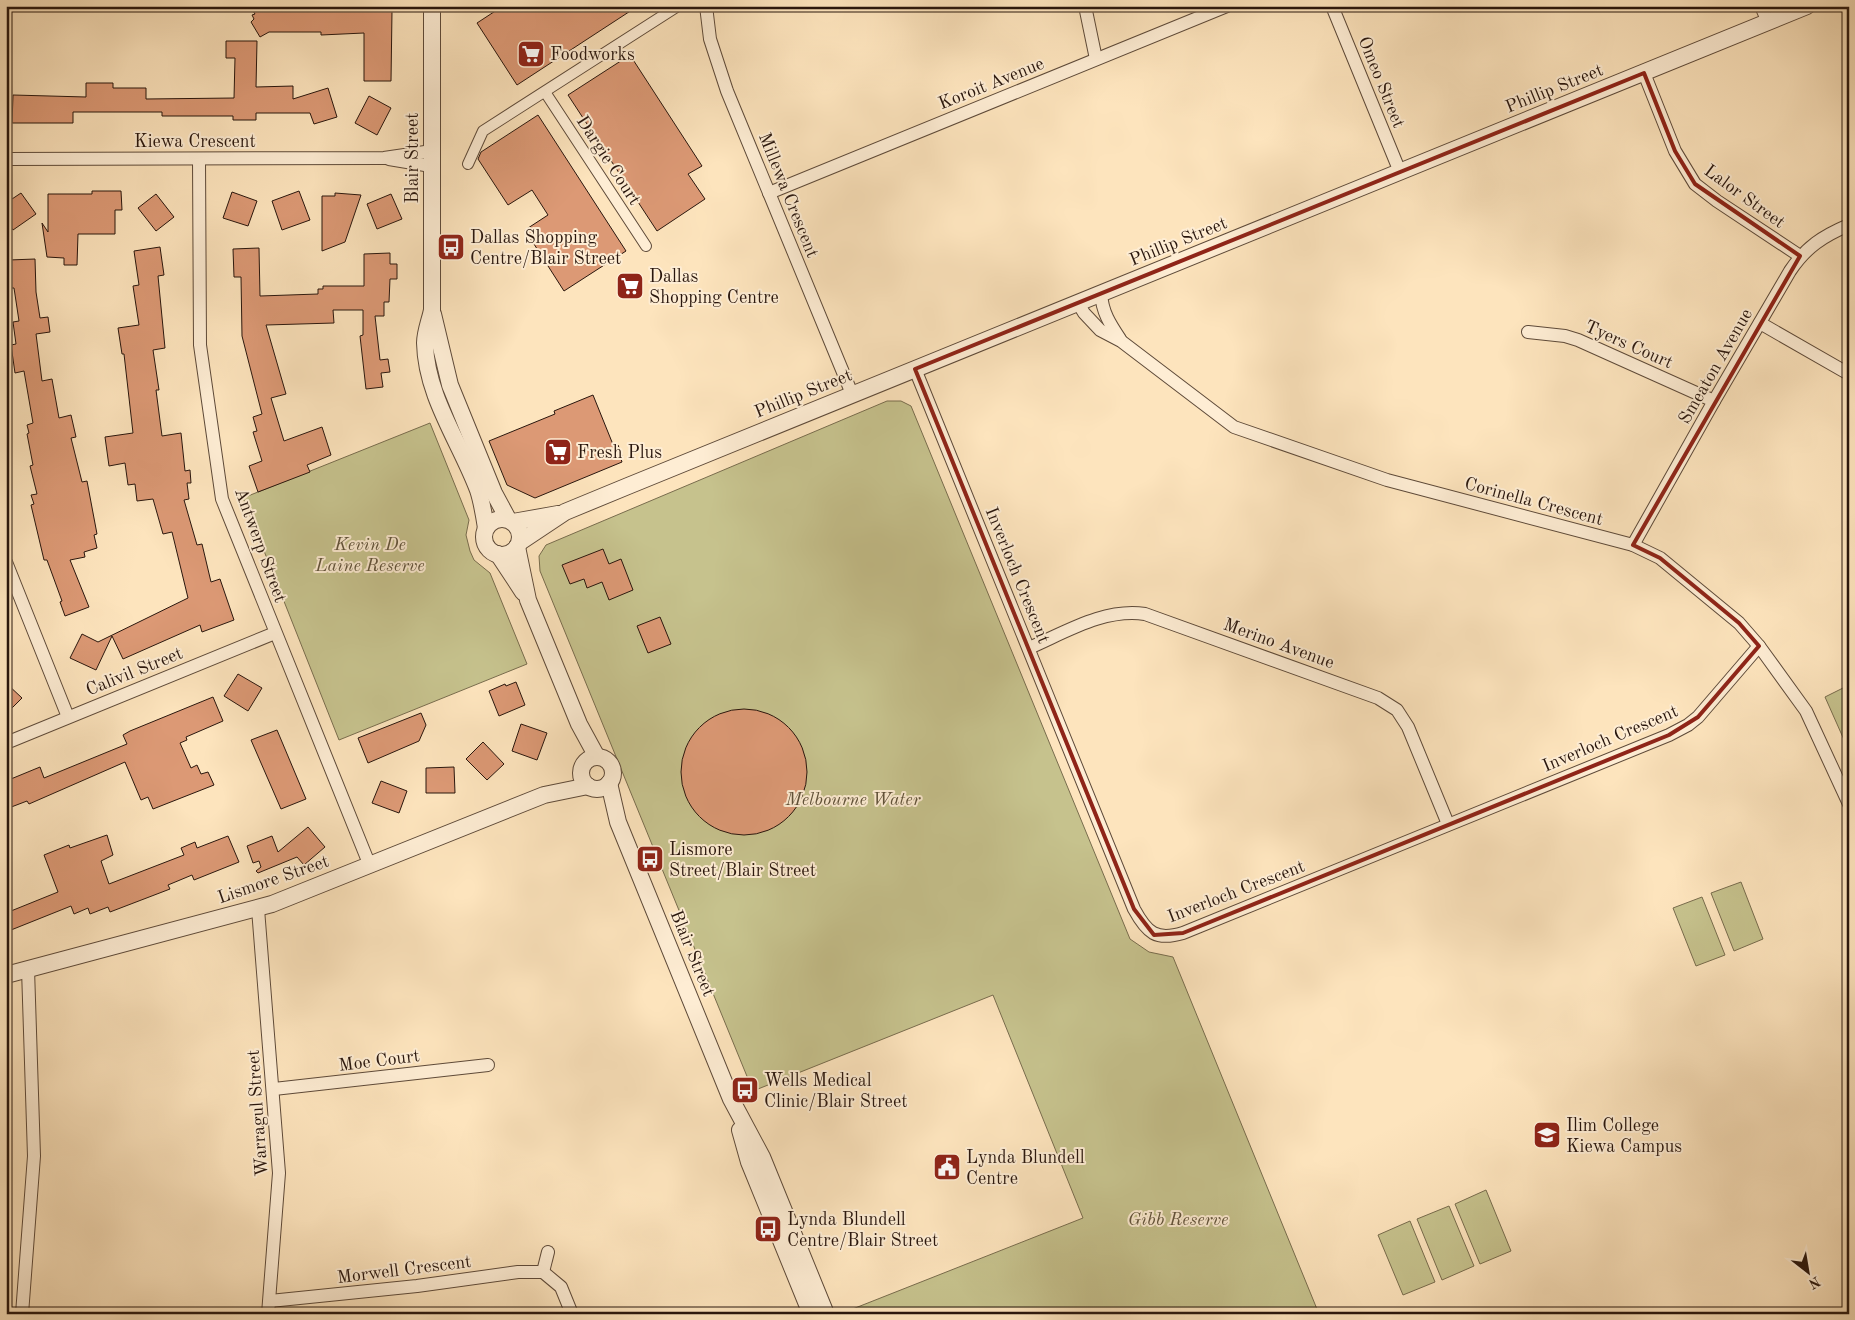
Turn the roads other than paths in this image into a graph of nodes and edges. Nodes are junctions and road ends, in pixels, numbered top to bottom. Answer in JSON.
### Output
{"nodes":[{"id":1,"x":432,"y":6,"type":"edge"},
{"id":2,"x":678,"y":6,"type":"edge"},
{"id":3,"x":706,"y":6,"type":"edge"},
{"id":4,"x":1084,"y":6,"type":"edge"},
{"id":5,"x":1227,"y":6,"type":"edge"},
{"id":6,"x":1332,"y":6,"type":"edge"},
{"id":7,"x":1761,"y":6,"type":"edge"},
{"id":8,"x":1807,"y":6,"type":"edge"},
{"id":9,"x":1768,"y":22,"type":"junction"},
{"id":10,"x":1096,"y":59,"type":"junction"},
{"id":11,"x":1644,"y":73,"type":"junction"},
{"id":12,"x":544,"y":92,"type":"junction"},
{"id":13,"x":6,"y":158,"type":"edge"},
{"id":14,"x":432,"y":158,"type":"junction"},
{"id":15,"x":199,"y":159,"type":"junction"},
{"id":16,"x":468,"y":164,"type":"dead end"},
{"id":17,"x":1400,"y":172,"type":"junction"},
{"id":18,"x":769,"y":193,"type":"junction"},
{"id":19,"x":1849,"y":225,"type":"edge"},
{"id":20,"x":646,"y":246,"type":"dead end"},
{"id":21,"x":1800,"y":256,"type":"junction"},
{"id":22,"x":1101,"y":293,"type":"junction"},
{"id":23,"x":1078,"y":303,"type":"junction"},
{"id":24,"x":432,"y":310,"type":"junction"},
{"id":25,"x":1760,"y":323,"type":"junction"},
{"id":26,"x":1528,"y":332,"type":"dead end"},
{"id":27,"x":1121,"y":341,"type":"junction"},
{"id":28,"x":915,"y":369,"type":"junction"},
{"id":29,"x":1849,"y":374,"type":"edge"},
{"id":30,"x":852,"y":394,"type":"junction"},
{"id":31,"x":1714,"y":401,"type":"junction"},
{"id":32,"x":565,"y":512,"type":"junction"},
{"id":33,"x":511,"y":521,"type":"junction"},
{"id":34,"x":486,"y":528,"type":"junction"},
{"id":35,"x":518,"y":544,"type":"junction"},
{"id":36,"x":1633,"y":545,"type":"junction"},
{"id":37,"x":498,"y":554,"type":"junction"},
{"id":38,"x":6,"y":562,"type":"edge"},
{"id":39,"x":528,"y":600,"type":"junction"},
{"id":40,"x":275,"y":633,"type":"junction"},
{"id":41,"x":1759,"y":646,"type":"junction"},
{"id":42,"x":1029,"y":648,"type":"junction"},
{"id":43,"x":68,"y":717,"type":"junction"},
{"id":44,"x":6,"y":743,"type":"edge"},
{"id":45,"x":587,"y":764,"type":"junction"},
{"id":46,"x":609,"y":784,"type":"junction"},
{"id":47,"x":590,"y":788,"type":"junction"},
{"id":48,"x":544,"y":795,"type":"junction"},
{"id":49,"x":1849,"y":804,"type":"edge"},
{"id":50,"x":618,"y":822,"type":"junction"},
{"id":51,"x":1448,"y":824,"type":"junction"},
{"id":52,"x":370,"y":866,"type":"junction"},
{"id":53,"x":258,"y":909,"type":"junction"},
{"id":54,"x":28,"y":970,"type":"junction"},
{"id":55,"x":6,"y":975,"type":"edge"},
{"id":56,"x":488,"y":1064,"type":"dead end"},
{"id":57,"x":274,"y":1089,"type":"junction"},
{"id":58,"x":731,"y":1099,"type":"junction"},
{"id":59,"x":548,"y":1252,"type":"dead end"},
{"id":60,"x":543,"y":1272,"type":"junction"},
{"id":61,"x":269,"y":1307,"type":"edge"},
{"id":62,"x":22,"y":1314,"type":"edge"},
{"id":63,"x":572,"y":1314,"type":"edge"},
{"id":64,"x":811,"y":1314,"type":"edge"},
{"id":65,"x":826,"y":1314,"type":"edge"}],
"edges":[{"from":1,"to":14,"type":"street","name":"Blair Street"},
{"from":2,"to":12,"type":"street"},
{"from":3,"to":18,"type":"street","name":"Millewa Crescent"},
{"from":4,"to":10,"type":"street"},
{"from":5,"to":10,"type":"street","name":"Koroit Avenue"},
{"from":6,"to":17,"type":"street","name":"Omeo Street"},
{"from":7,"to":9,"type":"street"},
{"from":8,"to":9,"type":"street","name":"Phillip Street"},
{"from":9,"to":11,"type":"street","name":"Phillip Street"},
{"from":10,"to":18,"type":"street","name":"Koroit Avenue"},
{"from":11,"to":17,"type":"street","name":"Phillip Street"},
{"from":11,"to":21,"type":"street","name":"Lalor Street"},
{"from":12,"to":16,"type":"street"},
{"from":12,"to":20,"type":"street","name":"Dargie Court"},
{"from":13,"to":15,"type":"street","name":"Kiewa Crescent"},
{"from":14,"to":15,"type":"street","name":"Kiewa Crescent"},
{"from":14,"to":24,"type":"street","name":"Blair Street"},
{"from":15,"to":40,"type":"street","name":"Antwerp Street"},
{"from":17,"to":22,"type":"street","name":"Phillip Street"},
{"from":18,"to":30,"type":"street","name":"Millewa Crescent"},
{"from":19,"to":21,"type":"street","name":"Smeaton Avenue"},
{"from":21,"to":25,"type":"street","name":"Smeaton Avenue"},
{"from":22,"to":23,"type":"street","name":"Phillip Street"},
{"from":22,"to":27,"type":"street","name":"Corinella Crescent"},
{"from":23,"to":27,"type":"street","name":"Corinella Crescent"},
{"from":23,"to":28,"type":"street","name":"Phillip Street"},
{"from":24,"to":33,"type":"street","name":"Blair Street"},
{"from":24,"to":34,"type":"street","name":"Blair Street"},
{"from":25,"to":29,"type":"street"},
{"from":25,"to":31,"type":"street","name":"Smeaton Avenue"},
{"from":26,"to":31,"type":"street","name":"Tyers Court"},
{"from":27,"to":36,"type":"street","name":"Corinella Crescent"},
{"from":28,"to":30,"type":"street","name":"Phillip Street"},
{"from":28,"to":42,"type":"street","name":"Inverloch Crescent"},
{"from":30,"to":32,"type":"street","name":"Phillip Street"},
{"from":31,"to":36,"type":"street","name":"Smeaton Avenue"},
{"from":32,"to":33,"type":"street","name":"Phillip Street"},
{"from":32,"to":35,"type":"street","name":"Phillip Street"},
{"from":33,"to":34,"type":"street"},
{"from":33,"to":35,"type":"street"},
{"from":34,"to":37,"type":"street"},
{"from":35,"to":37,"type":"street"},
{"from":35,"to":39,"type":"street"},
{"from":36,"to":41,"type":"street","name":"Corinella Crescent"},
{"from":37,"to":39,"type":"street"},
{"from":38,"to":43,"type":"street"},
{"from":39,"to":45,"type":"street"},
{"from":40,"to":43,"type":"street","name":"Calivil Street"},
{"from":40,"to":52,"type":"street","name":"Antwerp Street"},
{"from":41,"to":49,"type":"street","name":"Corinella Crescent"},
{"from":41,"to":51,"type":"street","name":"Inverloch Crescent"},
{"from":42,"to":51,"type":"street","name":"Merino Avenue"},
{"from":42,"to":51,"type":"street","name":"Inverloch Crescent"},
{"from":43,"to":44,"type":"street","name":"Calivil Street"},
{"from":45,"to":46,"type":"street"},
{"from":45,"to":47,"type":"street"},
{"from":45,"to":48,"type":"street","name":"Lismore Street"},
{"from":46,"to":47,"type":"street"},
{"from":46,"to":50,"type":"street","name":"Blair Street"},
{"from":47,"to":48,"type":"street","name":"Lismore Street"},
{"from":47,"to":50,"type":"street","name":"Blair Street"},
{"from":48,"to":52,"type":"street","name":"Lismore Street"},
{"from":50,"to":58,"type":"street","name":"Blair Street"},
{"from":52,"to":53,"type":"street","name":"Lismore Street"},
{"from":53,"to":54,"type":"street","name":"Lismore Street"},
{"from":53,"to":57,"type":"street","name":"Warragul Street"},
{"from":54,"to":55,"type":"street","name":"Lismore Street"},
{"from":54,"to":62,"type":"street"},
{"from":56,"to":57,"type":"street","name":"Moe Court"},
{"from":57,"to":61,"type":"street","name":"Warragul Street"},
{"from":58,"to":64,"type":"street","name":"Blair Street"},
{"from":58,"to":65,"type":"street","name":"Blair Street"},
{"from":59,"to":60,"type":"street"},
{"from":60,"to":61,"type":"street","name":"Morwell Crescent"},
{"from":60,"to":63,"type":"street"}]}
